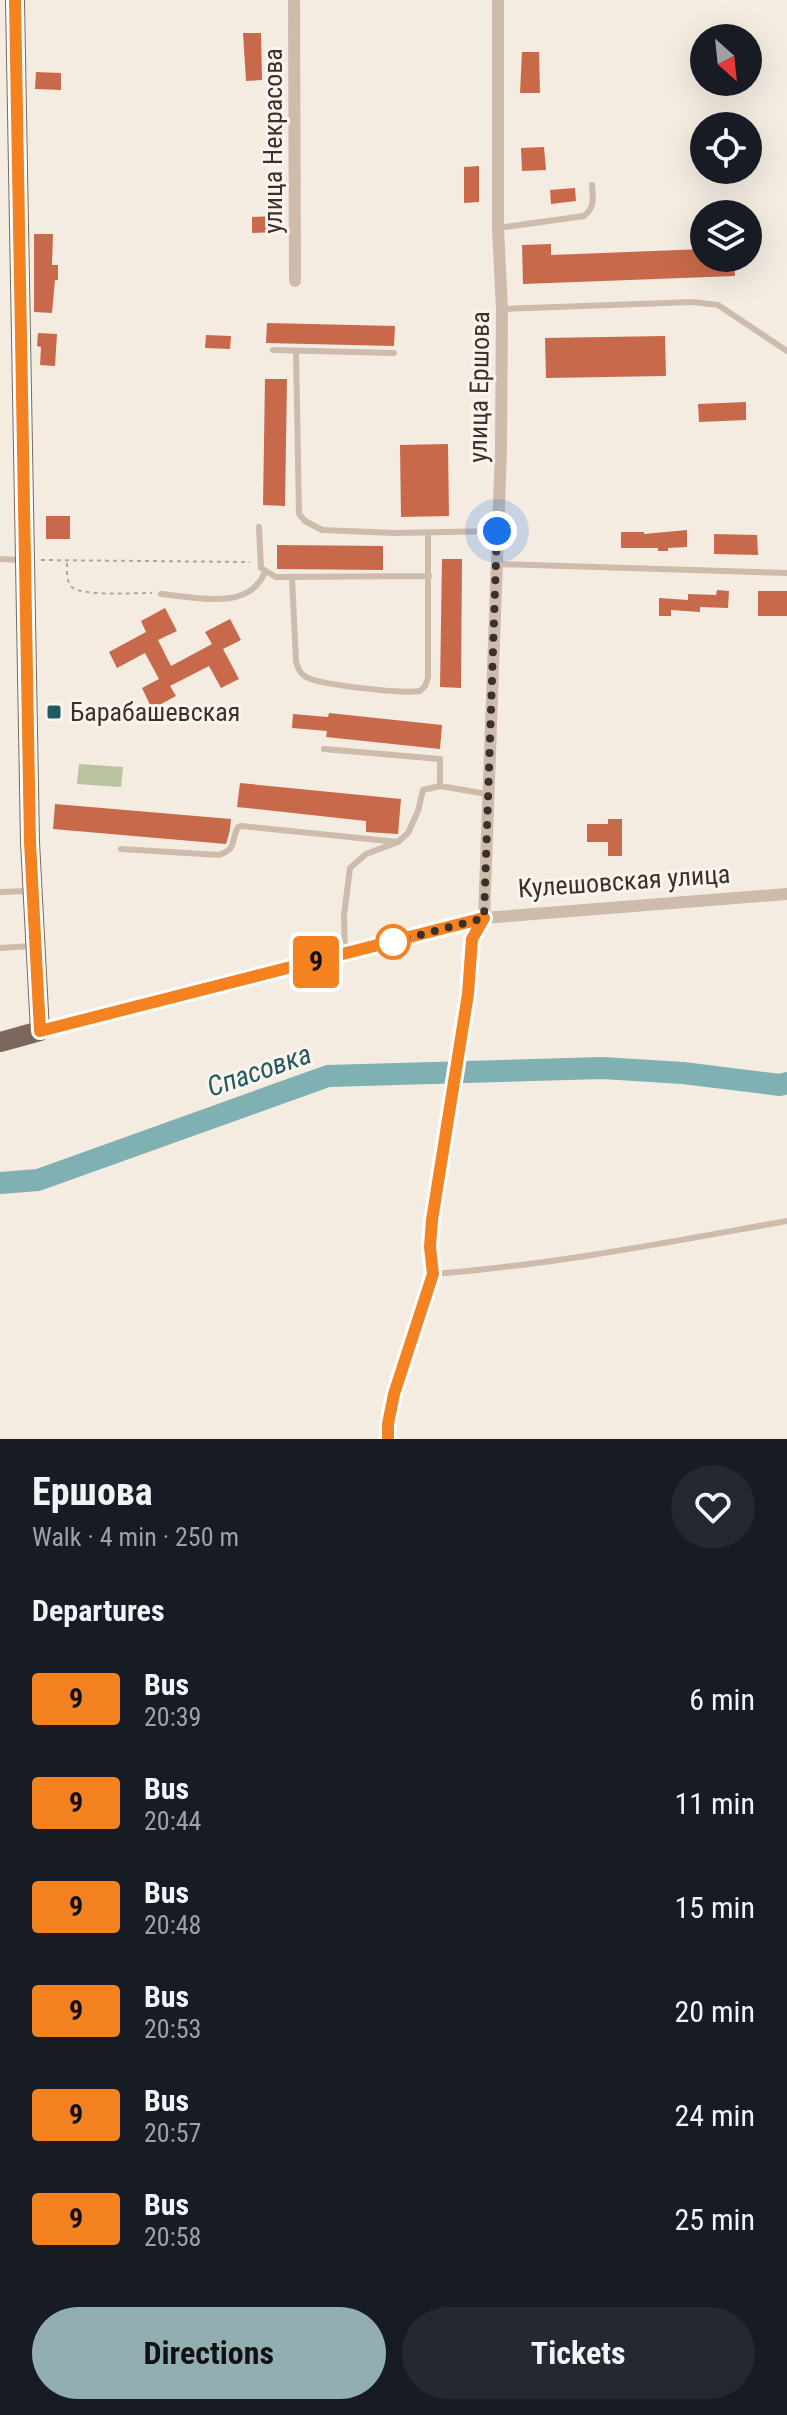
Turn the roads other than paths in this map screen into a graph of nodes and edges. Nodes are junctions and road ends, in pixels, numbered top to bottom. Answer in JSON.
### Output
{"nodes":[{"id":1,"x":15,"y":0,"type":"edge"},
{"id":2,"x":294,"y":0,"type":"edge"},
{"id":3,"x":498,"y":0,"type":"edge"},
{"id":4,"x":592,"y":185,"type":"dead end"},
{"id":5,"x":498,"y":228,"type":"junction"},
{"id":6,"x":295,"y":281,"type":"dead end"},
{"id":7,"x":502,"y":309,"type":"junction"},
{"id":8,"x":273,"y":350,"type":"dead end"},
{"id":9,"x":296,"y":351,"type":"junction"},
{"id":10,"x":787,"y":351,"type":"edge"},
{"id":11,"x":394,"y":353,"type":"dead end"},
{"id":12,"x":259,"y":527,"type":"dead end"},
{"id":13,"x":497,"y":531,"type":"junction"},
{"id":14,"x":428,"y":533,"type":"junction"},
{"id":15,"x":0,"y":559,"type":"edge"},
{"id":16,"x":24,"y":560,"type":"junction"},
{"id":17,"x":497,"y":564,"type":"junction"},
{"id":18,"x":265,"y":572,"type":"junction"},
{"id":19,"x":787,"y":573,"type":"edge"},
{"id":20,"x":429,"y":576,"type":"junction"},
{"id":21,"x":292,"y":578,"type":"junction"},
{"id":22,"x":161,"y":594,"type":"road end"},
{"id":23,"x":324,"y":749,"type":"dead end"},
{"id":24,"x":440,"y":786,"type":"junction"},
{"id":25,"x":487,"y":794,"type":"junction"},
{"id":26,"x":398,"y":842,"type":"junction"},
{"id":27,"x":121,"y":849,"type":"dead end"},
{"id":28,"x":31,"y":891,"type":"junction"},
{"id":29,"x":0,"y":892,"type":"edge"},
{"id":30,"x":787,"y":894,"type":"edge"},
{"id":31,"x":484,"y":918,"type":"junction"},
{"id":32,"x":35,"y":946,"type":"junction"},
{"id":33,"x":0,"y":948,"type":"edge"},
{"id":34,"x":345,"y":955,"type":"junction"},
{"id":35,"x":40,"y":1031,"type":"junction"},
{"id":36,"x":0,"y":1042,"type":"edge"},
{"id":37,"x":787,"y":1221,"type":"edge"},
{"id":38,"x":433,"y":1274,"type":"junction"},
{"id":39,"x":388,"y":1439,"type":"edge"}],
"edges":[{"from":1,"to":16,"type":"main road"},
{"from":2,"to":6,"type":"street","name":"улица Некрасова"},
{"from":3,"to":5,"type":"street","name":"улица Ершова"},
{"from":4,"to":5,"type":"lane"},
{"from":5,"to":7,"type":"street","name":"улица Ершова"},
{"from":7,"to":10,"type":"lane"},
{"from":7,"to":13,"type":"street","name":"улица Ершова"},
{"from":8,"to":9,"type":"lane"},
{"from":9,"to":11,"type":"lane"},
{"from":9,"to":14,"type":"lane"},
{"from":12,"to":18,"type":"lane"},
{"from":13,"to":14,"type":"lane"},
{"from":13,"to":17,"type":"street","name":"улица Ершова"},
{"from":14,"to":20,"type":"lane"},
{"from":15,"to":16,"type":"lane"},
{"from":16,"to":28,"type":"main road"},
{"from":17,"to":19,"type":"lane"},
{"from":17,"to":25,"type":"street","name":"улица Ершова"},
{"from":18,"to":21,"type":"lane"},
{"from":18,"to":22,"type":"lane"},
{"from":20,"to":21,"type":"lane"},
{"from":20,"to":21,"type":"lane"},
{"from":23,"to":24,"type":"lane"},
{"from":24,"to":25,"type":"lane"},
{"from":24,"to":26,"type":"lane"},
{"from":25,"to":31,"type":"street","name":"улица Ершова"},
{"from":26,"to":27,"type":"lane"},
{"from":26,"to":34,"type":"lane"},
{"from":28,"to":29,"type":"lane"},
{"from":28,"to":32,"type":"main road"},
{"from":30,"to":31,"type":"street","name":"Кулешовская улица"},
{"from":31,"to":34,"type":"street","name":"Кулешовская улица"},
{"from":31,"to":38,"type":"street","name":"улица Ершова"},
{"from":32,"to":33,"type":"lane"},
{"from":32,"to":35,"type":"main road"},
{"from":34,"to":35,"type":"street","name":"Кулешовская улица"},
{"from":35,"to":36,"type":"main road","name":"Кулешовская улица"},
{"from":37,"to":38,"type":"lane"},
{"from":38,"to":39,"type":"street"}]}
